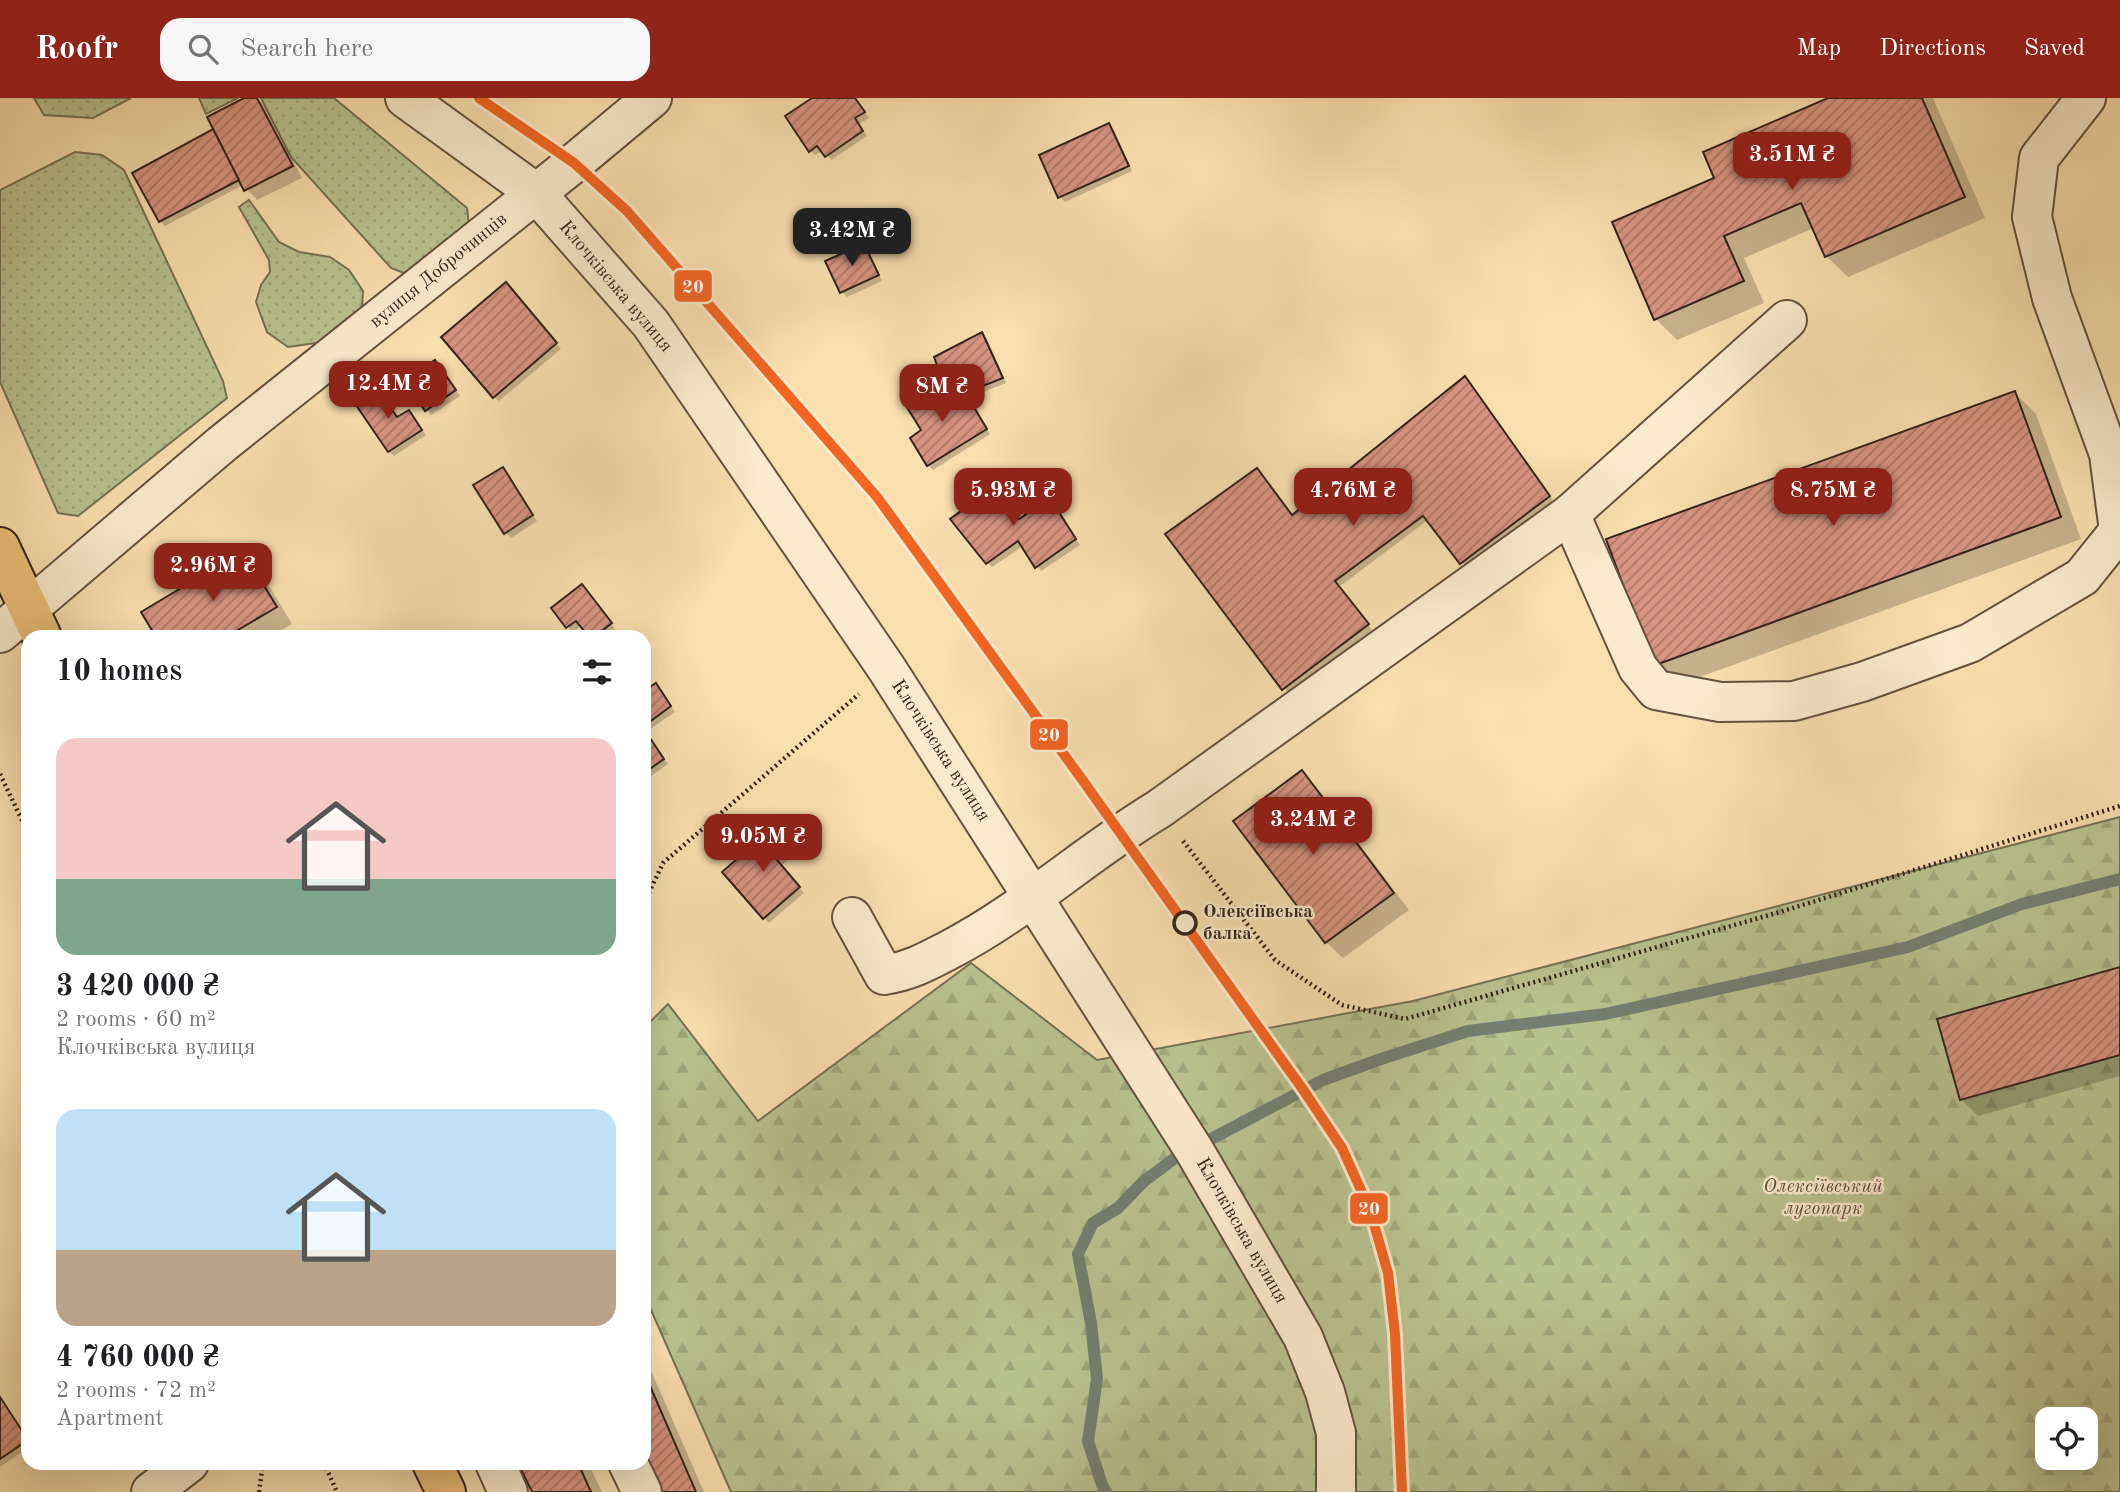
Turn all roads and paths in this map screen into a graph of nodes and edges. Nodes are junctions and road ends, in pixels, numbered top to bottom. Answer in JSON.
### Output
{"nodes":[{"id":1,"x":405,"y":98,"type":"edge"},
{"id":2,"x":652,"y":98,"type":"edge"},
{"id":3,"x":2086,"y":98,"type":"edge"},
{"id":4,"x":536,"y":194,"type":"junction"},
{"id":5,"x":1787,"y":320,"type":"dead end"},
{"id":6,"x":1570,"y":514,"type":"junction"},
{"id":7,"x":0,"y":547,"type":"edge"},
{"id":8,"x":36,"y":623,"type":"edge"},
{"id":9,"x":0,"y":633,"type":"edge"},
{"id":10,"x":887,"y":668,"type":"junction"},
{"id":11,"x":0,"y":774,"type":"edge"},
{"id":12,"x":2120,"y":806,"type":"edge"},
{"id":13,"x":1159,"y":809,"type":"junction"},
{"id":14,"x":21,"y":818,"type":"edge"},
{"id":15,"x":651,"y":888,"type":"edge"},
{"id":16,"x":1034,"y":898,"type":"junction"},
{"id":17,"x":852,"y":917,"type":"dead end"},
{"id":18,"x":181,"y":1470,"type":"edge"},
{"id":19,"x":262,"y":1470,"type":"edge"},
{"id":20,"x":327,"y":1470,"type":"edge"},
{"id":21,"x":435,"y":1470,"type":"edge"},
{"id":22,"x":498,"y":1470,"type":"edge"},
{"id":23,"x":631,"y":1470,"type":"edge"},
{"id":24,"x":151,"y":1492,"type":"edge"},
{"id":25,"x":259,"y":1492,"type":"edge"},
{"id":26,"x":337,"y":1492,"type":"edge"},
{"id":27,"x":446,"y":1492,"type":"edge"},
{"id":28,"x":508,"y":1492,"type":"edge"},
{"id":29,"x":642,"y":1492,"type":"edge"},
{"id":30,"x":1336,"y":1492,"type":"edge"}],
"edges":[{"from":1,"to":4,"type":"street","name":"Клочківська вулиця"},
{"from":2,"to":4,"type":"street","name":"вулиця Доброчинців"},
{"from":3,"to":6,"type":"street"},
{"from":4,"to":8,"type":"street","name":"вулиця Доброчинців"},
{"from":4,"to":10,"type":"street","name":"Клочківська вулиця"},
{"from":5,"to":6,"type":"street"},
{"from":6,"to":13,"type":"street"},
{"from":7,"to":8,"type":"main road"},
{"from":8,"to":9,"type":"street","name":"вулиця Доброчинців"},
{"from":10,"to":15,"type":"path"},
{"from":10,"to":16,"type":"street","name":"Клочківська вулиця"},
{"from":11,"to":14,"type":"path"},
{"from":12,"to":13,"type":"path"},
{"from":13,"to":16,"type":"street"},
{"from":16,"to":17,"type":"street"},
{"from":16,"to":30,"type":"street","name":"Клочківська вулиця"},
{"from":18,"to":24,"type":"street"},
{"from":19,"to":25,"type":"path"},
{"from":20,"to":26,"type":"path"},
{"from":21,"to":27,"type":"main road"},
{"from":22,"to":28,"type":"street"},
{"from":23,"to":29,"type":"street"}]}
